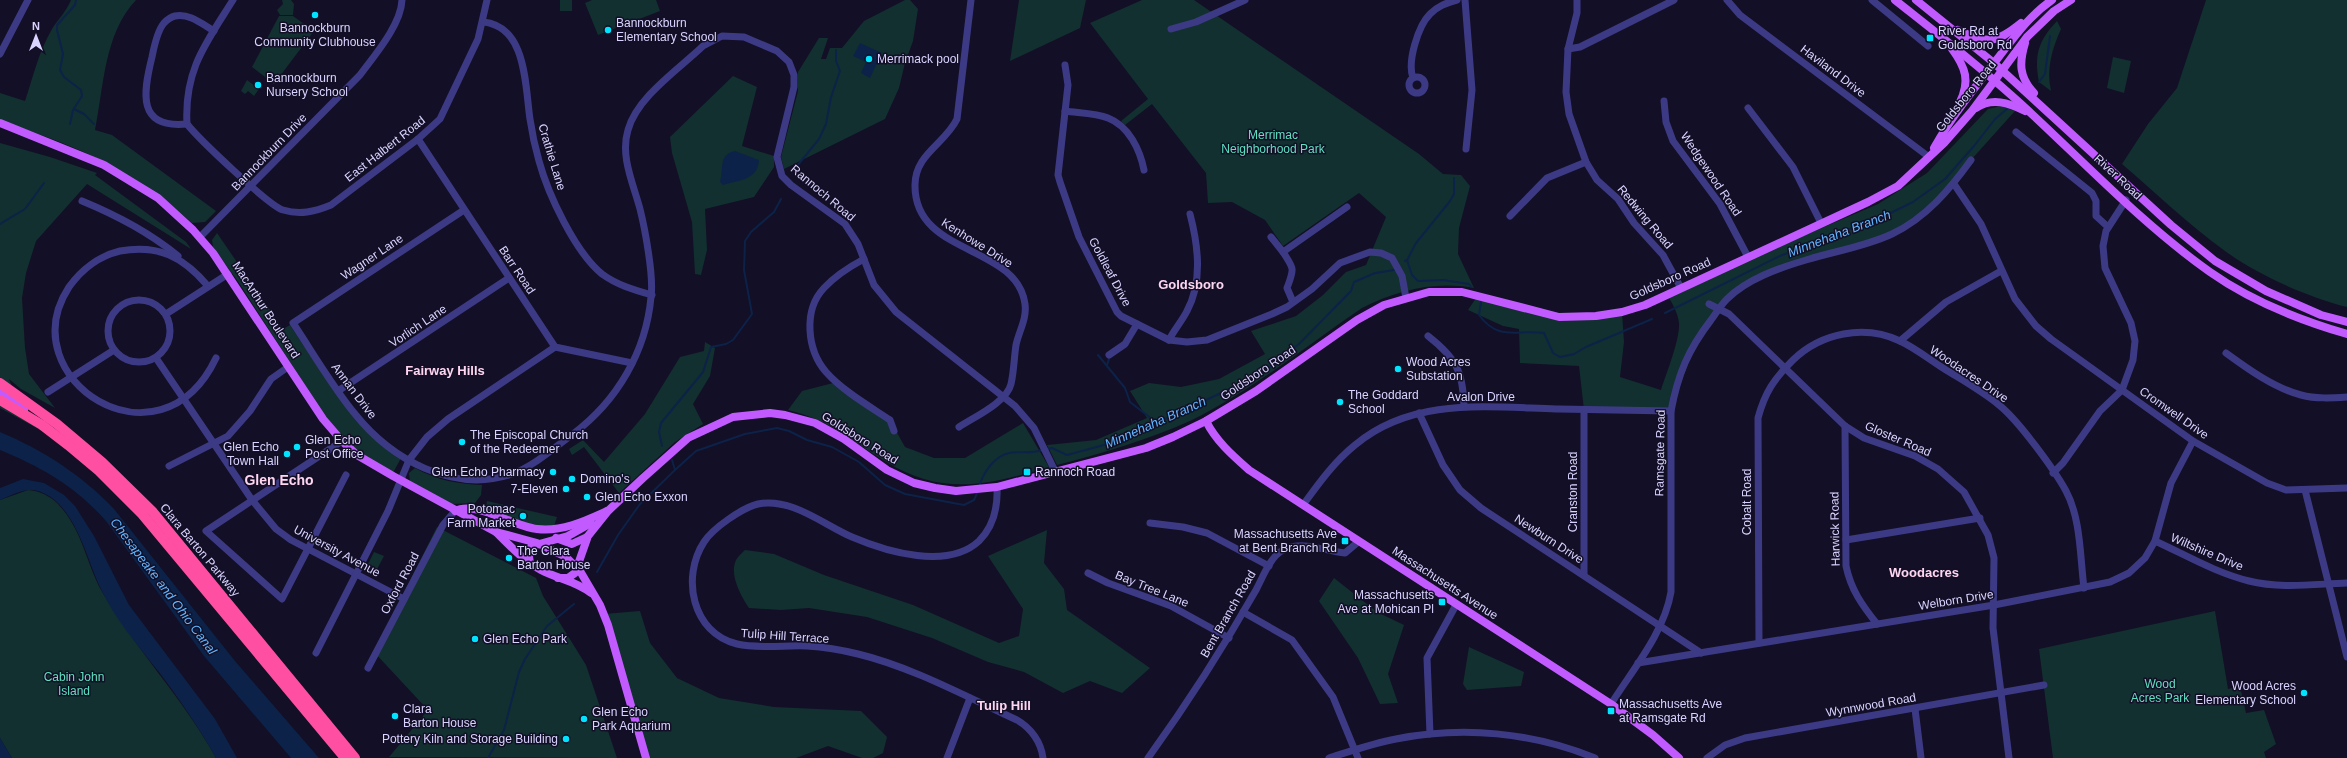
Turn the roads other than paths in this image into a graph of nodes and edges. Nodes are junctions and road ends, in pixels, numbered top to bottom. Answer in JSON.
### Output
{"nodes":[{"id":1,"x":28,"y":0,"type":"edge"},
{"id":2,"x":233,"y":0,"type":"edge"},
{"id":3,"x":402,"y":0,"type":"edge"},
{"id":4,"x":487,"y":0,"type":"edge"},
{"id":5,"x":971,"y":0,"type":"edge"},
{"id":6,"x":1245,"y":0,"type":"edge"},
{"id":7,"x":1457,"y":0,"type":"edge"},
{"id":8,"x":1465,"y":0,"type":"edge"},
{"id":9,"x":1576,"y":0,"type":"edge"},
{"id":10,"x":1674,"y":0,"type":"edge"},
{"id":11,"x":1727,"y":0,"type":"edge"},
{"id":12,"x":1872,"y":0,"type":"edge"},
{"id":13,"x":1895,"y":0,"type":"edge"},
{"id":14,"x":1916,"y":0,"type":"edge"},
{"id":15,"x":2052,"y":0,"type":"edge"},
{"id":16,"x":2071,"y":0,"type":"edge"},
{"id":17,"x":1931,"y":12,"type":"junction"},
{"id":18,"x":2034,"y":13,"type":"junction"},
{"id":19,"x":483,"y":22,"type":"junction"},
{"id":20,"x":1171,"y":29,"type":"dead end"},
{"id":21,"x":214,"y":31,"type":"junction"},
{"id":22,"x":2027,"y":37,"type":"junction"},
{"id":23,"x":1946,"y":40,"type":"junction"},
{"id":24,"x":1928,"y":46,"type":"dead end"},
{"id":25,"x":1568,"y":49,"type":"junction"},
{"id":26,"x":0,"y":54,"type":"edge"},
{"id":27,"x":1994,"y":63,"type":"junction"},
{"id":28,"x":1066,"y":65,"type":"dead end"},
{"id":29,"x":2002,"y":70,"type":"junction"},
{"id":30,"x":1986,"y":73,"type":"junction"},
{"id":31,"x":1414,"y":78,"type":"dead end"},
{"id":32,"x":1995,"y":80,"type":"junction"},
{"id":33,"x":1664,"y":101,"type":"dead end"},
{"id":34,"x":1748,"y":108,"type":"dead end"},
{"id":35,"x":1066,"y":111,"type":"junction"},
{"id":36,"x":1972,"y":111,"type":"junction"},
{"id":37,"x":2033,"y":115,"type":"junction"},
{"id":38,"x":2051,"y":115,"type":"junction"},
{"id":39,"x":1953,"y":118,"type":"junction"},
{"id":40,"x":0,"y":123,"type":"edge"},
{"id":41,"x":188,"y":124,"type":"junction"},
{"id":42,"x":2016,"y":132,"type":"dead end"},
{"id":43,"x":418,"y":139,"type":"junction"},
{"id":44,"x":1466,"y":148,"type":"dead end"},
{"id":45,"x":1929,"y":157,"type":"junction"},
{"id":46,"x":1971,"y":160,"type":"dead end"},
{"id":47,"x":1586,"y":162,"type":"junction"},
{"id":48,"x":1144,"y":170,"type":"dead end"},
{"id":49,"x":1954,"y":184,"type":"junction"},
{"id":50,"x":252,"y":186,"type":"junction"},
{"id":51,"x":2126,"y":200,"type":"junction"},
{"id":52,"x":82,"y":201,"type":"dead end"},
{"id":53,"x":1347,"y":207,"type":"dead end"},
{"id":54,"x":464,"y":210,"type":"junction"},
{"id":55,"x":1190,"y":214,"type":"dead end"},
{"id":56,"x":1510,"y":216,"type":"dead end"},
{"id":57,"x":1821,"y":223,"type":"junction"},
{"id":58,"x":2108,"y":227,"type":"junction"},
{"id":59,"x":200,"y":237,"type":"junction"},
{"id":60,"x":1271,"y":237,"type":"dead end"},
{"id":61,"x":1283,"y":252,"type":"junction"},
{"id":62,"x":1748,"y":257,"type":"junction"},
{"id":63,"x":864,"y":259,"type":"junction"},
{"id":64,"x":193,"y":269,"type":"junction"},
{"id":65,"x":2001,"y":271,"type":"junction"},
{"id":66,"x":228,"y":274,"type":"junction"},
{"id":67,"x":509,"y":278,"type":"junction"},
{"id":68,"x":208,"y":285,"type":"junction"},
{"id":69,"x":1681,"y":288,"type":"junction"},
{"id":70,"x":652,"y":295,"type":"junction"},
{"id":71,"x":1406,"y":298,"type":"junction"},
{"id":72,"x":1293,"y":302,"type":"junction"},
{"id":73,"x":1709,"y":304,"type":"dead end"},
{"id":74,"x":1719,"y":309,"type":"junction"},
{"id":75,"x":166,"y":314,"type":"junction"},
{"id":76,"x":2347,"y":322,"type":"edge"},
{"id":77,"x":293,"y":323,"type":"joint"},
{"id":78,"x":1138,"y":324,"type":"junction"},
{"id":79,"x":2347,"y":334,"type":"edge"},
{"id":80,"x":1428,"y":336,"type":"dead end"},
{"id":81,"x":1169,"y":340,"type":"junction"},
{"id":82,"x":1900,"y":341,"type":"junction"},
{"id":83,"x":555,"y":347,"type":"junction"},
{"id":84,"x":114,"y":350,"type":"junction"},
{"id":85,"x":2226,"y":353,"type":"dead end"},
{"id":86,"x":1109,"y":355,"type":"dead end"},
{"id":87,"x":156,"y":358,"type":"junction"},
{"id":88,"x":216,"y":358,"type":"dead end"},
{"id":89,"x":632,"y":364,"type":"junction"},
{"id":90,"x":288,"y":367,"type":"junction"},
{"id":91,"x":1785,"y":368,"type":"junction"},
{"id":92,"x":70,"y":377,"type":"junction"},
{"id":93,"x":0,"y":383,"type":"edge"},
{"id":94,"x":2122,"y":390,"type":"junction"},
{"id":95,"x":338,"y":391,"type":"junction"},
{"id":96,"x":48,"y":392,"type":"dead end"},
{"id":97,"x":0,"y":393,"type":"edge"},
{"id":98,"x":1005,"y":397,"type":"junction"},
{"id":99,"x":2347,"y":397,"type":"edge"},
{"id":100,"x":184,"y":399,"type":"junction"},
{"id":101,"x":0,"y":400,"type":"edge"},
{"id":102,"x":1464,"y":406,"type":"junction"},
{"id":103,"x":1584,"y":410,"type":"junction"},
{"id":104,"x":1671,"y":411,"type":"junction"},
{"id":105,"x":1419,"y":413,"type":"junction"},
{"id":106,"x":1206,"y":421,"type":"junction"},
{"id":107,"x":42,"y":425,"type":"junction"},
{"id":108,"x":1845,"y":426,"type":"junction"},
{"id":109,"x":959,"y":427,"type":"dead end"},
{"id":110,"x":894,"y":431,"type":"dead end"},
{"id":111,"x":342,"y":441,"type":"junction"},
{"id":112,"x":2193,"y":441,"type":"junction"},
{"id":113,"x":214,"y":444,"type":"junction"},
{"id":114,"x":409,"y":460,"type":"junction"},
{"id":115,"x":169,"y":466,"type":"dead end"},
{"id":116,"x":1056,"y":473,"type":"junction"},
{"id":117,"x":2053,"y":473,"type":"junction"},
{"id":118,"x":346,"y":475,"type":"dead end"},
{"id":119,"x":401,"y":481,"type":"junction"},
{"id":120,"x":997,"y":487,"type":"junction"},
{"id":121,"x":2347,"y":488,"type":"edge"},
{"id":122,"x":2305,"y":490,"type":"junction"},
{"id":123,"x":252,"y":500,"type":"junction"},
{"id":124,"x":1303,"y":505,"type":"junction"},
{"id":125,"x":455,"y":511,"type":"junction"},
{"id":126,"x":608,"y":511,"type":"junction"},
{"id":127,"x":1980,"y":518,"type":"junction"},
{"id":128,"x":1150,"y":523,"type":"dead end"},
{"id":129,"x":538,"y":530,"type":"junction"},
{"id":130,"x":496,"y":532,"type":"junction"},
{"id":131,"x":588,"y":536,"type":"junction"},
{"id":132,"x":557,"y":539,"type":"junction"},
{"id":133,"x":1846,"y":540,"type":"junction"},
{"id":134,"x":2155,"y":541,"type":"junction"},
{"id":135,"x":1358,"y":542,"type":"junction"},
{"id":136,"x":537,"y":543,"type":"junction"},
{"id":137,"x":308,"y":550,"type":"junction"},
{"id":138,"x":530,"y":563,"type":"junction"},
{"id":139,"x":1269,"y":566,"type":"junction"},
{"id":140,"x":578,"y":568,"type":"junction"},
{"id":141,"x":1088,"y":573,"type":"dead end"},
{"id":142,"x":356,"y":575,"type":"junction"},
{"id":143,"x":1584,"y":575,"type":"junction"},
{"id":144,"x":558,"y":578,"type":"junction"},
{"id":145,"x":2347,"y":583,"type":"edge"},
{"id":146,"x":2328,"y":584,"type":"junction"},
{"id":147,"x":2084,"y":588,"type":"junction"},
{"id":148,"x":596,"y":598,"type":"junction"},
{"id":149,"x":404,"y":599,"type":"junction"},
{"id":150,"x":1456,"y":605,"type":"junction"},
{"id":151,"x":1994,"y":605,"type":"junction"},
{"id":152,"x":1243,"y":612,"type":"junction"},
{"id":153,"x":1877,"y":624,"type":"junction"},
{"id":154,"x":1661,"y":625,"type":"junction"},
{"id":155,"x":1229,"y":638,"type":"junction"},
{"id":156,"x":1759,"y":643,"type":"junction"},
{"id":157,"x":316,"y":652,"type":"dead end"},
{"id":158,"x":1701,"y":653,"type":"junction"},
{"id":159,"x":2347,"y":657,"type":"edge"},
{"id":160,"x":1638,"y":663,"type":"junction"},
{"id":161,"x":368,"y":668,"type":"dead end"},
{"id":162,"x":2044,"y":686,"type":"dead end"},
{"id":163,"x":2000,"y":692,"type":"junction"},
{"id":164,"x":970,"y":698,"type":"junction"},
{"id":165,"x":1611,"y":704,"type":"junction"},
{"id":166,"x":1915,"y":709,"type":"junction"},
{"id":167,"x":1430,"y":734,"type":"junction"},
{"id":168,"x":1355,"y":750,"type":"junction"},
{"id":169,"x":345,"y":758,"type":"edge"},
{"id":170,"x":355,"y":758,"type":"edge"},
{"id":171,"x":646,"y":758,"type":"edge"},
{"id":172,"x":947,"y":758,"type":"edge"},
{"id":173,"x":1043,"y":758,"type":"edge"},
{"id":174,"x":1148,"y":758,"type":"edge"},
{"id":175,"x":1329,"y":758,"type":"edge"},
{"id":176,"x":1358,"y":758,"type":"edge"},
{"id":177,"x":1595,"y":758,"type":"edge"},
{"id":178,"x":1679,"y":758,"type":"edge"},
{"id":179,"x":1707,"y":758,"type":"edge"},
{"id":180,"x":1921,"y":758,"type":"edge"},
{"id":181,"x":2009,"y":758,"type":"edge"}],
"edges":[{"from":1,"to":26,"type":"street"},
{"from":2,"to":21,"type":"street"},
{"from":3,"to":50,"type":"street","name":"Bannockburn Drive"},
{"from":4,"to":19,"type":"street","name":"East Halbert Road"},
{"from":5,"to":98,"type":"street","name":"Kenhowe Drive"},
{"from":6,"to":20,"type":"street"},
{"from":7,"to":31,"type":"street"},
{"from":8,"to":44,"type":"street"},
{"from":9,"to":25,"type":"street","name":"Redwing Road"},
{"from":10,"to":25,"type":"street"},
{"from":11,"to":45,"type":"street","name":"Haviland Drive"},
{"from":12,"to":24,"type":"street"},
{"from":13,"to":23,"type":"main road","name":"River Road"},
{"from":14,"to":17,"type":"main road","name":"River Road"},
{"from":15,"to":18,"type":"main road","name":"Goldsboro Road"},
{"from":16,"to":22,"type":"main road","name":"Goldsboro Road"},
{"from":17,"to":18,"type":"main road"},
{"from":17,"to":27,"type":"main road","name":"River Road"},
{"from":18,"to":27,"type":"main road","name":"Goldsboro Road"},
{"from":19,"to":43,"type":"street","name":"East Halbert Road"},
{"from":19,"to":70,"type":"street","name":"Crathie Lane"},
{"from":21,"to":41,"type":"street"},
{"from":21,"to":41,"type":"street"},
{"from":22,"to":29,"type":"main road","name":"Goldsboro Road"},
{"from":22,"to":38,"type":"main road"},
{"from":23,"to":30,"type":"main road","name":"River Road"},
{"from":23,"to":39,"type":"main road"},
{"from":25,"to":47,"type":"street","name":"Redwing Road"},
{"from":27,"to":29,"type":"main road","name":"River Road"},
{"from":27,"to":30,"type":"main road","name":"Goldsboro Road"},
{"from":28,"to":35,"type":"street","name":"Goldleaf Drive"},
{"from":29,"to":32,"type":"main road","name":"Goldsboro Road"},
{"from":29,"to":38,"type":"main road","name":"River Road"},
{"from":30,"to":32,"type":"main road","name":"River Road"},
{"from":30,"to":39,"type":"main road","name":"Goldsboro Road"},
{"from":32,"to":36,"type":"main road","name":"Goldsboro Road"},
{"from":32,"to":37,"type":"main road","name":"River Road"},
{"from":33,"to":62,"type":"street","name":"Wedgewood Road"},
{"from":34,"to":57,"type":"street"},
{"from":35,"to":48,"type":"street"},
{"from":35,"to":78,"type":"street","name":"Goldleaf Drive"},
{"from":36,"to":37,"type":"main road"},
{"from":36,"to":45,"type":"main road","name":"Goldsboro Road"},
{"from":37,"to":51,"type":"main road","name":"River Road"},
{"from":38,"to":76,"type":"main road","name":"River Road"},
{"from":39,"to":45,"type":"main road","name":"Goldsboro Road"},
{"from":40,"to":59,"type":"main road","name":"MacArthur Boulevard"},
{"from":41,"to":50,"type":"street","name":"East Halbert Road"},
{"from":42,"to":58,"type":"street"},
{"from":43,"to":50,"type":"street","name":"East Halbert Road"},
{"from":43,"to":54,"type":"street","name":"Barr Road"},
{"from":45,"to":57,"type":"main road","name":"Goldsboro Road"},
{"from":46,"to":49,"type":"street","name":"Ramsgate Road"},
{"from":47,"to":56,"type":"street"},
{"from":47,"to":69,"type":"street","name":"Redwing Road"},
{"from":49,"to":65,"type":"street","name":"Cromwell Drive"},
{"from":49,"to":74,"type":"street","name":"Ramsgate Road"},
{"from":50,"to":59,"type":"street","name":"Bannockburn Drive"},
{"from":51,"to":58,"type":"street"},
{"from":51,"to":79,"type":"main road","name":"River Road"},
{"from":52,"to":64,"type":"street"},
{"from":53,"to":61,"type":"street"},
{"from":54,"to":67,"type":"street","name":"Barr Road"},
{"from":54,"to":77,"type":"street","name":"Wagner Lane"},
{"from":55,"to":81,"type":"street"},
{"from":57,"to":62,"type":"main road","name":"Goldsboro Road"},
{"from":58,"to":94,"type":"street"},
{"from":59,"to":66,"type":"main road","name":"MacArthur Boulevard"},
{"from":60,"to":61,"type":"street"},
{"from":61,"to":72,"type":"street"},
{"from":62,"to":69,"type":"main road","name":"Goldsboro Road"},
{"from":63,"to":70,"type":"street","name":"Rannoch Road"},
{"from":63,"to":98,"type":"street","name":"Rannoch Road"},
{"from":63,"to":110,"type":"street"},
{"from":64,"to":68,"type":"street"},
{"from":64,"to":92,"type":"street"},
{"from":65,"to":82,"type":"street"},
{"from":65,"to":94,"type":"street","name":"Cromwell Drive"},
{"from":66,"to":68,"type":"street"},
{"from":66,"to":90,"type":"main road","name":"MacArthur Boulevard"},
{"from":67,"to":83,"type":"street","name":"Barr Road"},
{"from":67,"to":95,"type":"street","name":"Vorlich Lane"},
{"from":68,"to":75,"type":"street"},
{"from":69,"to":71,"type":"main road","name":"Goldsboro Road"},
{"from":70,"to":89,"type":"street","name":"Rannoch Road"},
{"from":71,"to":72,"type":"street","name":"Goldleaf Drive"},
{"from":71,"to":106,"type":"main road","name":"Goldsboro Road"},
{"from":72,"to":81,"type":"street","name":"Goldleaf Drive"},
{"from":73,"to":74,"type":"street","name":"Gloster Road"},
{"from":74,"to":91,"type":"street","name":"Gloster Road"},
{"from":74,"to":104,"type":"street","name":"Ramsgate Road"},
{"from":75,"to":84,"type":"street"},
{"from":75,"to":87,"type":"street"},
{"from":77,"to":95,"type":"street","name":"Annan Drive"},
{"from":78,"to":81,"type":"street","name":"Goldleaf Drive"},
{"from":78,"to":86,"type":"street"},
{"from":80,"to":102,"type":"street"},
{"from":82,"to":91,"type":"street","name":"Woodacres Drive"},
{"from":82,"to":117,"type":"street","name":"Woodacres Drive"},
{"from":83,"to":89,"type":"street"},
{"from":83,"to":114,"type":"street"},
{"from":84,"to":87,"type":"street"},
{"from":84,"to":92,"type":"street"},
{"from":85,"to":99,"type":"street"},
{"from":87,"to":100,"type":"street","name":"University Avenue"},
{"from":88,"to":100,"type":"street"},
{"from":89,"to":114,"type":"street","name":"Annan Drive"},
{"from":90,"to":111,"type":"main road","name":"MacArthur Boulevard"},
{"from":90,"to":113,"type":"street"},
{"from":91,"to":108,"type":"street","name":"Gloster Road"},
{"from":91,"to":156,"type":"street","name":"Cobalt Road"},
{"from":92,"to":96,"type":"street"},
{"from":92,"to":100,"type":"street"},
{"from":93,"to":170,"type":"highway","name":"Clara Barton Parkway"},
{"from":94,"to":112,"type":"street","name":"Cromwell Drive"},
{"from":94,"to":117,"type":"street"},
{"from":95,"to":114,"type":"street","name":"Annan Drive"},
{"from":97,"to":107,"type":"main road","name":"Clara Barton Parkway"},
{"from":98,"to":109,"type":"street"},
{"from":98,"to":116,"type":"street","name":"Rannoch Road"},
{"from":100,"to":113,"type":"street","name":"University Avenue"},
{"from":101,"to":107,"type":"highway"},
{"from":102,"to":103,"type":"street","name":"Avalon Drive"},
{"from":102,"to":105,"type":"street","name":"Avalon Drive"},
{"from":103,"to":104,"type":"street","name":"Avalon Drive"},
{"from":103,"to":143,"type":"street","name":"Cranston Road"},
{"from":104,"to":154,"type":"street","name":"Ramsgate Road"},
{"from":105,"to":124,"type":"street","name":"Avalon Drive"},
{"from":105,"to":143,"type":"street","name":"Newburn Drive"},
{"from":106,"to":116,"type":"main road","name":"Goldsboro Road"},
{"from":106,"to":124,"type":"main road","name":"Massachusetts Avenue"},
{"from":107,"to":169,"type":"highway","name":"Clara Barton Parkway"},
{"from":108,"to":127,"type":"street","name":"Gloster Road"},
{"from":108,"to":133,"type":"street","name":"Harwick Road"},
{"from":111,"to":119,"type":"main road","name":"MacArthur Boulevard"},
{"from":111,"to":123,"type":"street"},
{"from":112,"to":122,"type":"street","name":"Cromwell Drive"},
{"from":112,"to":134,"type":"street","name":"Welborn Drive"},
{"from":113,"to":115,"type":"street"},
{"from":113,"to":123,"type":"street","name":"University Avenue"},
{"from":114,"to":119,"type":"street"},
{"from":116,"to":120,"type":"main road","name":"Goldsboro Road"},
{"from":117,"to":147,"type":"street","name":"Woodacres Drive"},
{"from":118,"to":137,"type":"street"},
{"from":119,"to":125,"type":"main road","name":"MacArthur Boulevard"},
{"from":119,"to":142,"type":"street"},
{"from":120,"to":126,"type":"main road","name":"Goldsboro Road"},
{"from":120,"to":164,"type":"street","name":"Tulip Hill Terrace"},
{"from":121,"to":122,"type":"street","name":"Cromwell Drive"},
{"from":122,"to":146,"type":"street"},
{"from":123,"to":137,"type":"street","name":"University Avenue"},
{"from":123,"to":137,"type":"street"},
{"from":124,"to":135,"type":"main road","name":"Massachusetts Avenue"},
{"from":125,"to":129,"type":"main road"},
{"from":125,"to":130,"type":"main road","name":"MacArthur Boulevard"},
{"from":125,"to":149,"type":"street","name":"Oxford Road"},
{"from":126,"to":129,"type":"main road"},
{"from":126,"to":131,"type":"main road","name":"Goldsboro Road"},
{"from":126,"to":132,"type":"main road","name":"Goldsboro Road"},
{"from":127,"to":133,"type":"street"},
{"from":127,"to":151,"type":"street","name":"Gloster Road"},
{"from":128,"to":139,"type":"street"},
{"from":129,"to":132,"type":"main road"},
{"from":130,"to":136,"type":"main road","name":"MacArthur Boulevard"},
{"from":130,"to":138,"type":"main road","name":"MacArthur Boulevard"},
{"from":131,"to":132,"type":"main road"},
{"from":131,"to":140,"type":"main road","name":"Goldsboro Road"},
{"from":132,"to":136,"type":"main road","name":"Goldsboro Road"},
{"from":133,"to":153,"type":"street","name":"Harwick Road"},
{"from":134,"to":146,"type":"street","name":"Wiltshire Drive"},
{"from":134,"to":147,"type":"street","name":"Welborn Drive"},
{"from":135,"to":139,"type":"street","name":"Bent Branch Road"},
{"from":135,"to":150,"type":"main road","name":"Massachusetts Avenue"},
{"from":136,"to":138,"type":"main road"},
{"from":136,"to":140,"type":"main road","name":"MacArthur Boulevard"},
{"from":137,"to":142,"type":"street","name":"University Avenue"},
{"from":138,"to":144,"type":"main road","name":"MacArthur Boulevard"},
{"from":139,"to":152,"type":"street","name":"Bent Branch Road"},
{"from":140,"to":144,"type":"main road"},
{"from":140,"to":148,"type":"main road","name":"MacArthur Boulevard"},
{"from":141,"to":155,"type":"street","name":"Bay Tree Lane"},
{"from":142,"to":149,"type":"street","name":"University Avenue"},
{"from":142,"to":157,"type":"street"},
{"from":143,"to":154,"type":"street","name":"Newburn Drive"},
{"from":144,"to":148,"type":"main road","name":"MacArthur Boulevard"},
{"from":145,"to":146,"type":"street","name":"Wiltshire Drive"},
{"from":146,"to":159,"type":"street"},
{"from":147,"to":151,"type":"street","name":"Welborn Drive"},
{"from":148,"to":171,"type":"main road","name":"MacArthur Boulevard"},
{"from":149,"to":161,"type":"street","name":"Oxford Road"},
{"from":150,"to":165,"type":"main road","name":"Massachusetts Avenue"},
{"from":150,"to":167,"type":"street"},
{"from":151,"to":153,"type":"street","name":"Welborn Drive"},
{"from":151,"to":163,"type":"street","name":"Gloster Road"},
{"from":152,"to":155,"type":"street","name":"Bent Branch Road"},
{"from":152,"to":168,"type":"street"},
{"from":153,"to":156,"type":"street","name":"Welborn Drive"},
{"from":154,"to":158,"type":"street","name":"Newburn Drive"},
{"from":154,"to":160,"type":"street","name":"Ramsgate Road"},
{"from":155,"to":174,"type":"street","name":"Bent Branch Road"},
{"from":156,"to":158,"type":"street","name":"Welborn Drive"},
{"from":158,"to":160,"type":"street","name":"Welborn Drive"},
{"from":160,"to":165,"type":"street","name":"Ramsgate Road"},
{"from":162,"to":163,"type":"street","name":"Wynnwood Road"},
{"from":163,"to":166,"type":"street","name":"Wynnwood Road"},
{"from":163,"to":181,"type":"street","name":"Gloster Road"},
{"from":164,"to":172,"type":"street"},
{"from":164,"to":173,"type":"street","name":"Tulip Hill Terrace"},
{"from":165,"to":178,"type":"main road","name":"Massachusetts Avenue"},
{"from":166,"to":179,"type":"street","name":"Wynnwood Road"},
{"from":166,"to":180,"type":"street"},
{"from":167,"to":168,"type":"street"},
{"from":167,"to":177,"type":"street"},
{"from":168,"to":175,"type":"street"},
{"from":168,"to":176,"type":"street"}]}
